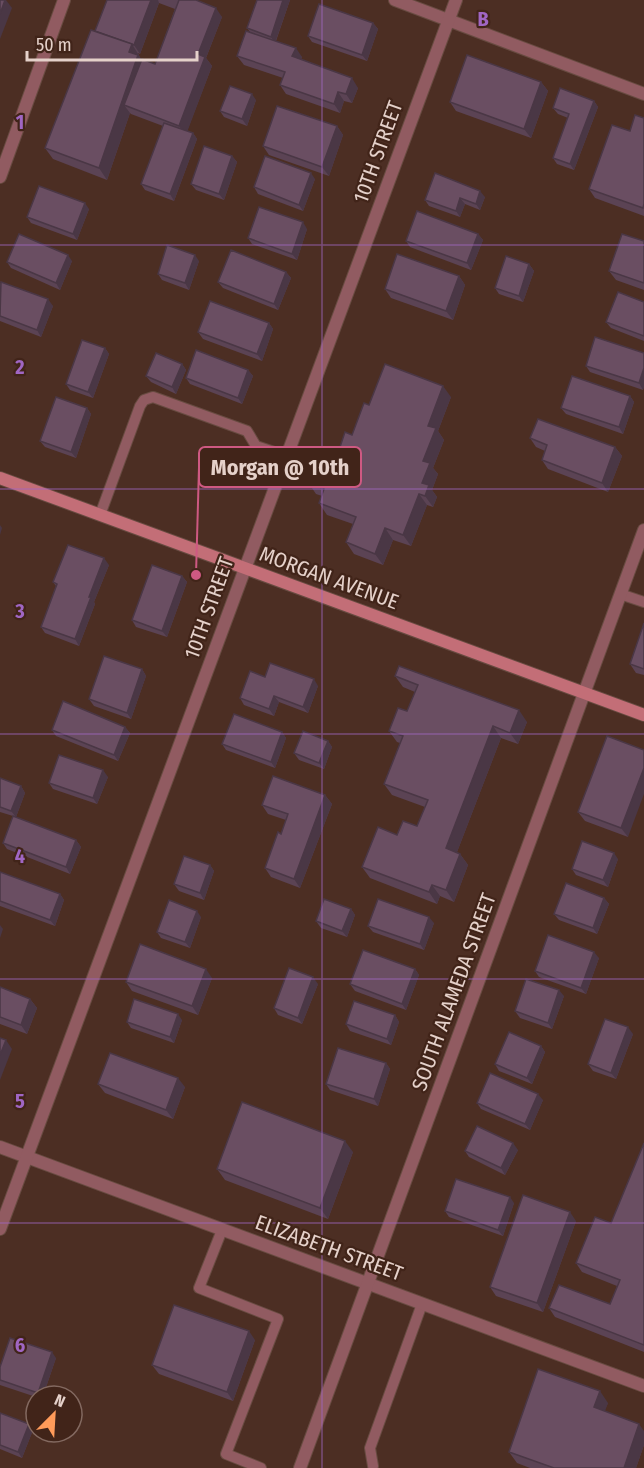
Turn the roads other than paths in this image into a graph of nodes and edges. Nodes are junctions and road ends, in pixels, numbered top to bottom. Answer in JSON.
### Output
{"nodes":[{"id":1,"x":64,"y":0,"type":"edge"},
{"id":2,"x":394,"y":0,"type":"edge"},
{"id":3,"x":456,"y":0,"type":"edge"},
{"id":4,"x":448,"y":19,"type":"junction"},
{"id":5,"x":644,"y":94,"type":"edge"},
{"id":6,"x":0,"y":177,"type":"edge"},
{"id":7,"x":286,"y":456,"type":"junction"},
{"id":8,"x":0,"y":478,"type":"edge"},
{"id":9,"x":100,"y":515,"type":"junction"},
{"id":10,"x":644,"y":530,"type":"edge"},
{"id":11,"x":245,"y":568,"type":"junction"},
{"id":12,"x":620,"y":594,"type":"junction"},
{"id":13,"x":644,"y":602,"type":"edge"},
{"id":14,"x":585,"y":693,"type":"junction"},
{"id":15,"x":644,"y":715,"type":"edge"},
{"id":16,"x":0,"y":1147,"type":"edge"},
{"id":17,"x":27,"y":1157,"type":"junction"},
{"id":18,"x":0,"y":1229,"type":"edge"},
{"id":19,"x":222,"y":1230,"type":"junction"},
{"id":20,"x":368,"y":1284,"type":"junction"},
{"id":21,"x":422,"y":1304,"type":"junction"},
{"id":22,"x":644,"y":1386,"type":"edge"},
{"id":23,"x":375,"y":1467,"type":"edge"},
{"id":24,"x":261,"y":1468,"type":"edge"},
{"id":25,"x":300,"y":1468,"type":"edge"}],
"edges":[{"from":1,"to":6,"type":"street"},
{"from":2,"to":4,"type":"street"},
{"from":3,"to":4,"type":"street","name":"10TH STREET"},
{"from":4,"to":5,"type":"street"},
{"from":4,"to":7,"type":"street","name":"10TH STREET"},
{"from":7,"to":9,"type":"lane"},
{"from":7,"to":11,"type":"street","name":"10TH STREET"},
{"from":8,"to":9,"type":"main road","name":"MORGAN AVENUE"},
{"from":9,"to":11,"type":"main road","name":"MORGAN AVENUE"},
{"from":10,"to":12,"type":"street","name":"SOUTH ALAMEDA STREET"},
{"from":11,"to":14,"type":"main road","name":"MORGAN AVENUE"},
{"from":11,"to":17,"type":"street","name":"10TH STREET"},
{"from":12,"to":13,"type":"lane"},
{"from":12,"to":14,"type":"street","name":"SOUTH ALAMEDA STREET"},
{"from":14,"to":15,"type":"main road","name":"MORGAN AVENUE"},
{"from":14,"to":20,"type":"street","name":"SOUTH ALAMEDA STREET"},
{"from":16,"to":17,"type":"street","name":"ELIZABETH STREET"},
{"from":17,"to":18,"type":"street","name":"10TH STREET"},
{"from":17,"to":19,"type":"street","name":"ELIZABETH STREET"},
{"from":19,"to":20,"type":"street","name":"ELIZABETH STREET"},
{"from":19,"to":24,"type":"lane"},
{"from":20,"to":21,"type":"street","name":"ELIZABETH STREET"},
{"from":20,"to":25,"type":"street","name":"SOUTH ALAMEDA STREET"},
{"from":21,"to":22,"type":"street","name":"ELIZABETH STREET"},
{"from":21,"to":23,"type":"lane"}]}
